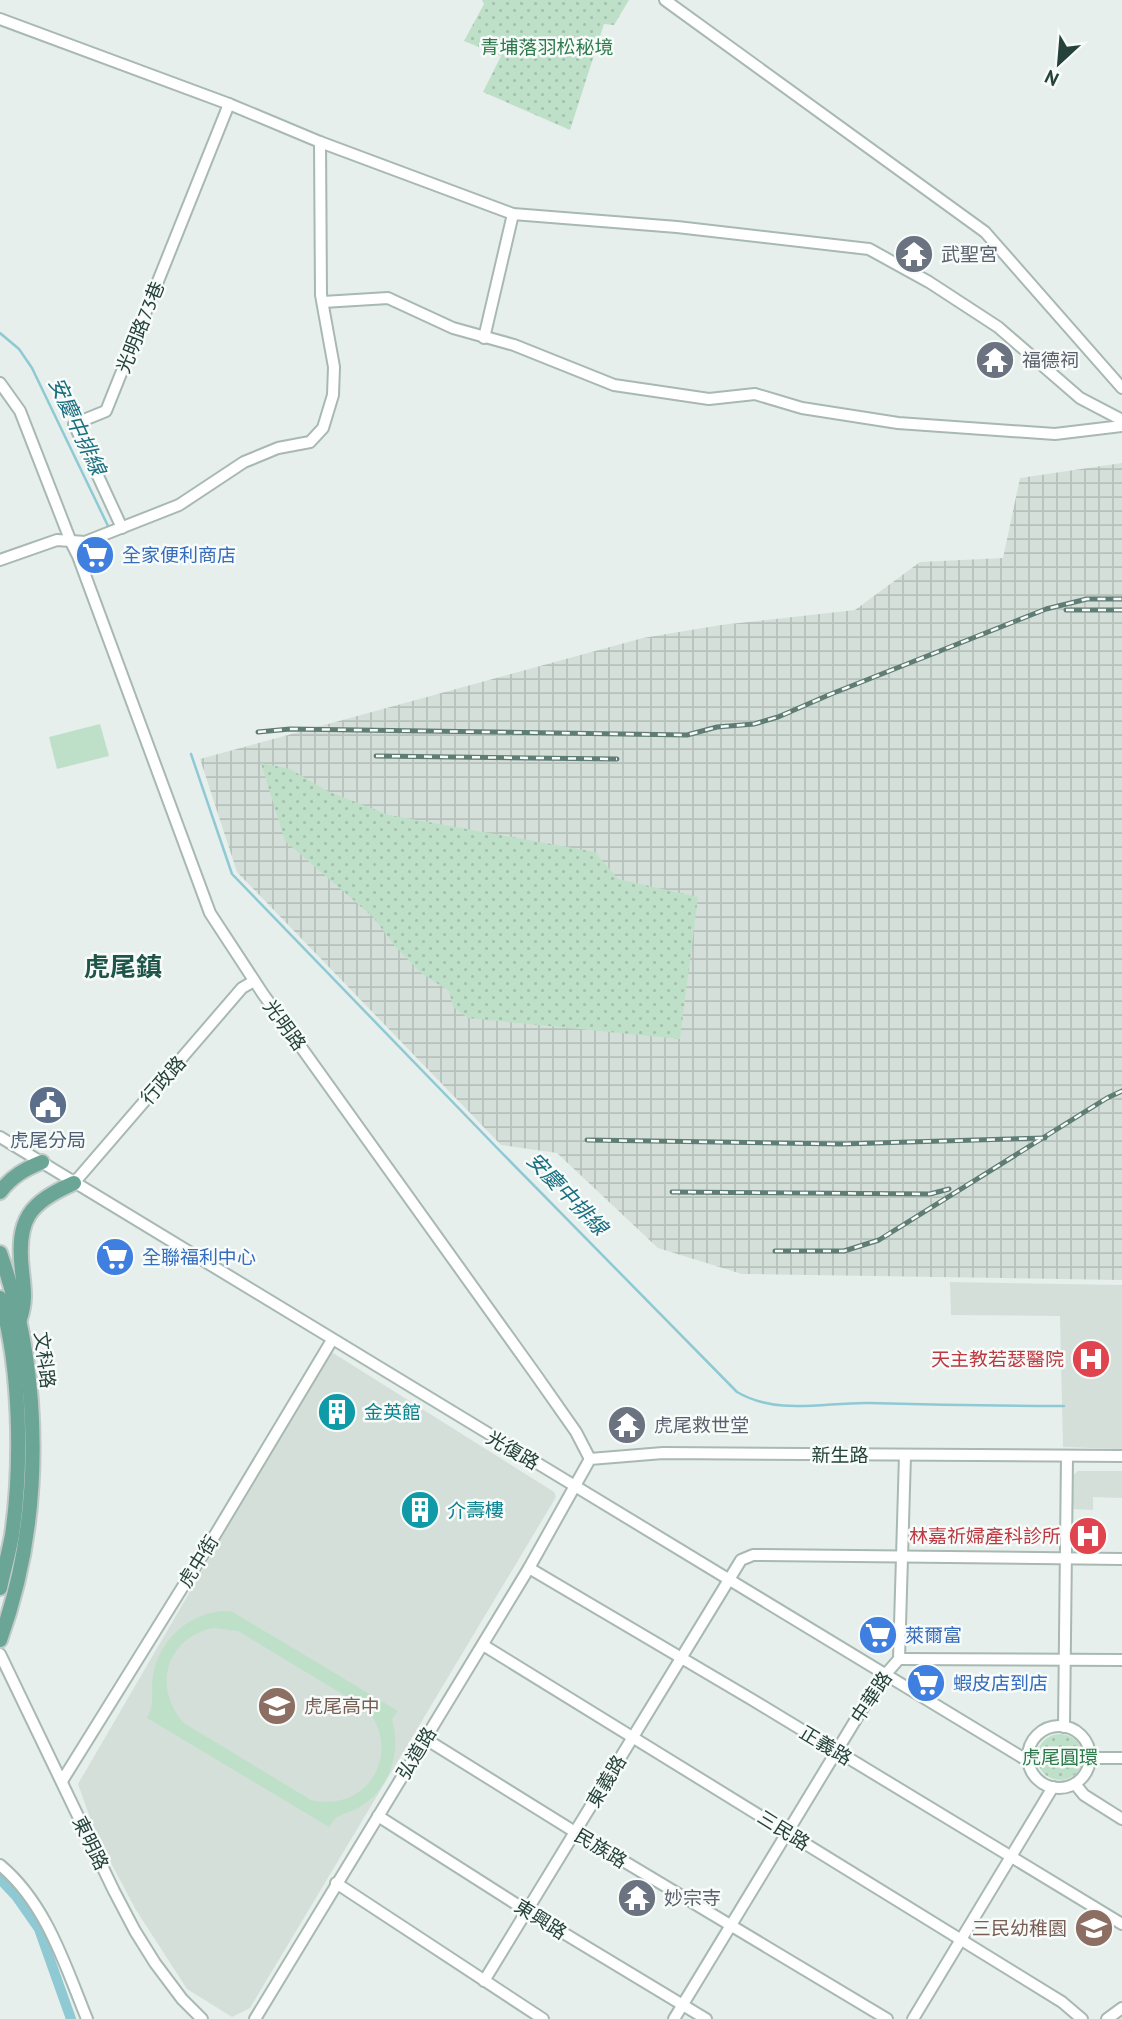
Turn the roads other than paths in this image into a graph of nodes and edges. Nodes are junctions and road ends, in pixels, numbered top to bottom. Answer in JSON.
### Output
{"nodes":[{"id":1,"x":665,"y":0,"type":"edge"},
{"id":2,"x":0,"y":19,"type":"edge"},
{"id":3,"x":229,"y":104,"type":"junction"},
{"id":4,"x":320,"y":142,"type":"junction"},
{"id":5,"x":513,"y":214,"type":"junction"},
{"id":6,"x":323,"y":302,"type":"junction"},
{"id":7,"x":484,"y":338,"type":"junction"},
{"id":8,"x":0,"y":383,"type":"edge"},
{"id":9,"x":1122,"y":388,"type":"edge"},
{"id":10,"x":1122,"y":420,"type":"edge"},
{"id":11,"x":1122,"y":426,"type":"edge"},
{"id":12,"x":122,"y":528,"type":"junction"},
{"id":13,"x":71,"y":542,"type":"junction"},
{"id":14,"x":0,"y":560,"type":"edge"},
{"id":15,"x":254,"y":981,"type":"junction"},
{"id":16,"x":0,"y":1137,"type":"edge"},
{"id":17,"x":43,"y":1161,"type":"junction"},
{"id":18,"x":74,"y":1183,"type":"junction"},
{"id":19,"x":0,"y":1192,"type":"edge"},
{"id":20,"x":0,"y":1253,"type":"edge"},
{"id":21,"x":1,"y":1302,"type":"edge"},
{"id":22,"x":20,"y":1319,"type":"junction"},
{"id":23,"x":332,"y":1340,"type":"junction"},
{"id":24,"x":905,"y":1455,"type":"junction"},
{"id":25,"x":1067,"y":1456,"type":"junction"},
{"id":26,"x":1122,"y":1456,"type":"edge"},
{"id":27,"x":590,"y":1459,"type":"junction"},
{"id":28,"x":574,"y":1486,"type":"junction"},
{"id":29,"x":902,"y":1556,"type":"junction"},
{"id":30,"x":1066,"y":1558,"type":"junction"},
{"id":31,"x":1122,"y":1559,"type":"edge"},
{"id":32,"x":529,"y":1568,"type":"junction"},
{"id":33,"x":728,"y":1580,"type":"junction"},
{"id":34,"x":0,"y":1588,"type":"edge"},
{"id":35,"x":0,"y":1640,"type":"edge"},
{"id":36,"x":483,"y":1645,"type":"junction"},
{"id":37,"x":0,"y":1654,"type":"edge"},
{"id":38,"x":681,"y":1657,"type":"junction"},
{"id":39,"x":899,"y":1659,"type":"junction"},
{"id":40,"x":1065,"y":1660,"type":"junction"},
{"id":41,"x":1122,"y":1660,"type":"edge"},
{"id":42,"x":886,"y":1674,"type":"junction"},
{"id":43,"x":1064,"y":1727,"type":"junction"},
{"id":44,"x":632,"y":1737,"type":"junction"},
{"id":45,"x":424,"y":1738,"type":"junction"},
{"id":46,"x":836,"y":1751,"type":"junction"},
{"id":47,"x":1090,"y":1758,"type":"junction"},
{"id":48,"x":1122,"y":1758,"type":"edge"},
{"id":49,"x":1028,"y":1761,"type":"junction"},
{"id":50,"x":62,"y":1781,"type":"junction"},
{"id":51,"x":1074,"y":1784,"type":"junction"},
{"id":52,"x":1053,"y":1787,"type":"junction"},
{"id":53,"x":378,"y":1816,"type":"junction"},
{"id":54,"x":1122,"y":1819,"type":"edge"},
{"id":55,"x":787,"y":1831,"type":"junction"},
{"id":56,"x":575,"y":1832,"type":"junction"},
{"id":57,"x":1011,"y":1856,"type":"junction"},
{"id":58,"x":0,"y":1865,"type":"edge"},
{"id":59,"x":337,"y":1883,"type":"junction"},
{"id":60,"x":527,"y":1910,"type":"junction"},
{"id":61,"x":1122,"y":1924,"type":"edge"},
{"id":62,"x":730,"y":1926,"type":"junction"},
{"id":63,"x":961,"y":1940,"type":"junction"},
{"id":64,"x":484,"y":1982,"type":"junction"},
{"id":65,"x":682,"y":2005,"type":"junction"},
{"id":66,"x":1122,"y":2008,"type":"edge"},
{"id":67,"x":87,"y":2019,"type":"edge"},
{"id":68,"x":202,"y":2019,"type":"edge"},
{"id":69,"x":255,"y":2019,"type":"edge"},
{"id":70,"x":543,"y":2019,"type":"edge"},
{"id":71,"x":674,"y":2019,"type":"edge"},
{"id":72,"x":706,"y":2019,"type":"edge"},
{"id":73,"x":887,"y":2019,"type":"edge"},
{"id":74,"x":914,"y":2019,"type":"edge"},
{"id":75,"x":1082,"y":2019,"type":"edge"},
{"id":76,"x":1107,"y":2019,"type":"edge"}],
"edges":[{"from":1,"to":9,"type":"street"},
{"from":2,"to":3,"type":"street"},
{"from":3,"to":4,"type":"street"},
{"from":3,"to":12,"type":"street","name":"光明路73巷"},
{"from":4,"to":5,"type":"street"},
{"from":4,"to":6,"type":"street"},
{"from":5,"to":7,"type":"street"},
{"from":5,"to":10,"type":"street"},
{"from":6,"to":7,"type":"street"},
{"from":6,"to":12,"type":"street"},
{"from":7,"to":11,"type":"street"},
{"from":8,"to":13,"type":"street","name":"光明路"},
{"from":12,"to":13,"type":"street"},
{"from":13,"to":14,"type":"street"},
{"from":13,"to":15,"type":"street","name":"光明路"},
{"from":15,"to":18,"type":"street","name":"行政路"},
{"from":15,"to":27,"type":"street","name":"光明路"},
{"from":16,"to":17,"type":"street","name":"光復路"},
{"from":17,"to":18,"type":"street","name":"光復路"},
{"from":17,"to":19,"type":"main road"},
{"from":18,"to":22,"type":"main road"},
{"from":18,"to":23,"type":"street","name":"光復路"},
{"from":20,"to":22,"type":"main road","name":"文科路"},
{"from":21,"to":34,"type":"main road","name":"文科路"},
{"from":22,"to":35,"type":"main road","name":"文科路"},
{"from":23,"to":28,"type":"street","name":"光復路"},
{"from":23,"to":50,"type":"street","name":"虎中街"},
{"from":24,"to":25,"type":"street","name":"新生路"},
{"from":24,"to":27,"type":"street","name":"新生路"},
{"from":24,"to":29,"type":"street","name":"中華路"},
{"from":25,"to":26,"type":"street","name":"新生路"},
{"from":25,"to":30,"type":"street"},
{"from":27,"to":28,"type":"street"},
{"from":28,"to":32,"type":"street","name":"弘道路"},
{"from":28,"to":33,"type":"street","name":"光復路"},
{"from":29,"to":30,"type":"street","name":"東義路"},
{"from":29,"to":33,"type":"street","name":"東義路"},
{"from":29,"to":39,"type":"street","name":"中華路"},
{"from":30,"to":31,"type":"street","name":"東義路"},
{"from":30,"to":40,"type":"street"},
{"from":32,"to":36,"type":"street","name":"弘道路"},
{"from":32,"to":38,"type":"street","name":"正義路"},
{"from":33,"to":38,"type":"street","name":"東義路"},
{"from":33,"to":42,"type":"street","name":"光復路"},
{"from":36,"to":44,"type":"street","name":"三民路"},
{"from":36,"to":45,"type":"street","name":"弘道路"},
{"from":37,"to":50,"type":"street","name":"東明路"},
{"from":38,"to":44,"type":"street","name":"東義路"},
{"from":38,"to":46,"type":"street","name":"正義路"},
{"from":39,"to":40,"type":"street"},
{"from":39,"to":42,"type":"street","name":"中華路"},
{"from":40,"to":41,"type":"street"},
{"from":40,"to":43,"type":"street"},
{"from":42,"to":46,"type":"street","name":"中華路"},
{"from":42,"to":49,"type":"street","name":"光復路"},
{"from":43,"to":47,"type":"street"},
{"from":43,"to":49,"type":"street"},
{"from":44,"to":55,"type":"street","name":"三民路"},
{"from":44,"to":56,"type":"street","name":"東義路"},
{"from":45,"to":53,"type":"street","name":"弘道路"},
{"from":45,"to":56,"type":"street","name":"民族路"},
{"from":46,"to":55,"type":"street","name":"中華路"},
{"from":46,"to":57,"type":"street","name":"正義路"},
{"from":47,"to":48,"type":"street"},
{"from":47,"to":51,"type":"street"},
{"from":49,"to":52,"type":"street","name":"光復路"},
{"from":50,"to":68,"type":"street","name":"東明路"},
{"from":51,"to":52,"type":"street"},
{"from":51,"to":54,"type":"street"},
{"from":52,"to":57,"type":"street"},
{"from":53,"to":59,"type":"street","name":"弘道路"},
{"from":53,"to":60,"type":"street","name":"東興路"},
{"from":55,"to":62,"type":"street","name":"中華路"},
{"from":55,"to":63,"type":"street","name":"三民路"},
{"from":56,"to":60,"type":"street","name":"東義路"},
{"from":56,"to":62,"type":"street","name":"民族路"},
{"from":57,"to":61,"type":"street","name":"正義路"},
{"from":57,"to":63,"type":"street"},
{"from":58,"to":67,"type":"street"},
{"from":59,"to":64,"type":"street"},
{"from":59,"to":69,"type":"street","name":"弘道路"},
{"from":60,"to":64,"type":"street","name":"東義路"},
{"from":60,"to":65,"type":"street","name":"東興路"},
{"from":62,"to":65,"type":"street","name":"中華路"},
{"from":62,"to":73,"type":"street","name":"民族路"},
{"from":63,"to":74,"type":"street"},
{"from":63,"to":75,"type":"street","name":"三民路"},
{"from":64,"to":70,"type":"street"},
{"from":65,"to":71,"type":"street","name":"中華路"},
{"from":65,"to":72,"type":"street","name":"東興路"},
{"from":66,"to":76,"type":"street"}]}
